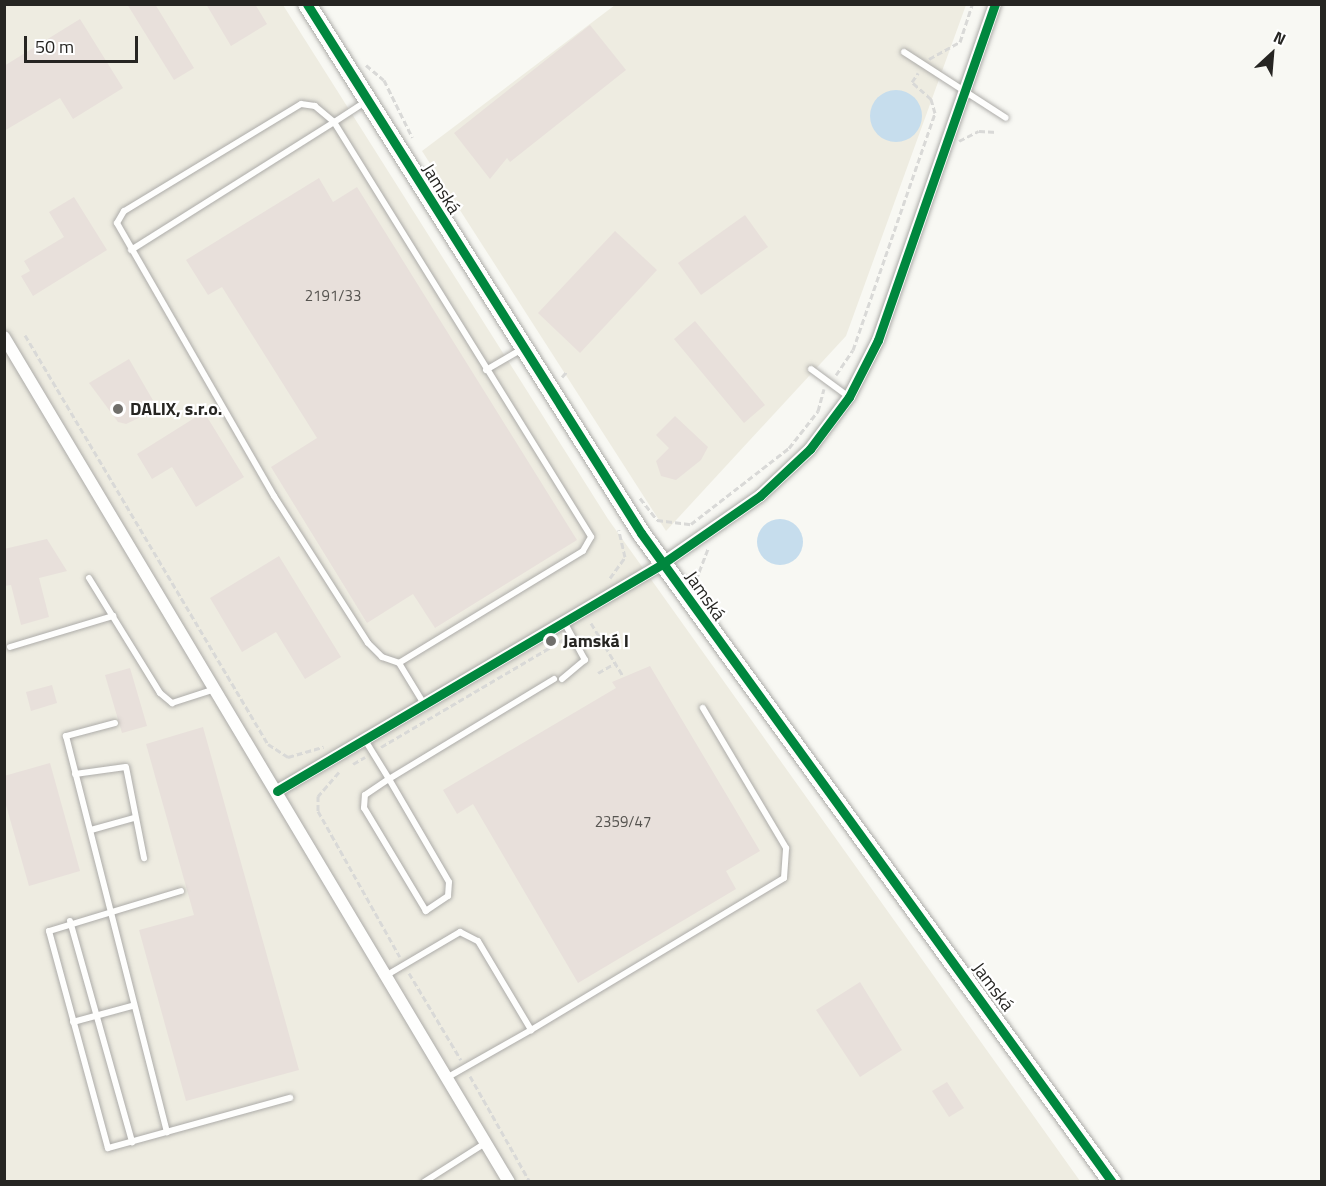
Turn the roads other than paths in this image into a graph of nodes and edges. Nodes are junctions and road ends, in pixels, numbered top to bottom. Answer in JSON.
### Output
{"nodes":[{"id":1,"x":308,"y":4,"type":"edge"},
{"id":2,"x":995,"y":4,"type":"edge"},
{"id":3,"x":904,"y":52,"type":"dead end"},
{"id":4,"x":963,"y":95,"type":"junction"},
{"id":5,"x":366,"y":101,"type":"junction"},
{"id":6,"x":1006,"y":118,"type":"dead end"},
{"id":7,"x":334,"y":122,"type":"junction"},
{"id":8,"x":131,"y":250,"type":"junction"},
{"id":9,"x":4,"y":336,"type":"edge"},
{"id":10,"x":523,"y":348,"type":"junction"},
{"id":11,"x":811,"y":369,"type":"dead end"},
{"id":12,"x":486,"y":370,"type":"junction"},
{"id":13,"x":849,"y":397,"type":"junction"},
{"id":14,"x":662,"y":564,"type":"junction"},
{"id":15,"x":89,"y":578,"type":"dead end"},
{"id":16,"x":113,"y":616,"type":"junction"},
{"id":17,"x":564,"y":621,"type":"junction"},
{"id":18,"x":10,"y":647,"type":"dead end"},
{"id":19,"x":399,"y":663,"type":"junction"},
{"id":20,"x":216,"y":689,"type":"junction"},
{"id":21,"x":424,"y":704,"type":"junction"},
{"id":22,"x":703,"y":708,"type":"dead end"},
{"id":23,"x":115,"y":723,"type":"dead end"},
{"id":24,"x":365,"y":739,"type":"junction"},
{"id":25,"x":75,"y":774,"type":"junction"},
{"id":26,"x":389,"y":779,"type":"junction"},
{"id":27,"x":277,"y":791,"type":"junction"},
{"id":28,"x":134,"y":818,"type":"junction"},
{"id":29,"x":91,"y":830,"type":"junction"},
{"id":30,"x":144,"y":858,"type":"dead end"},
{"id":31,"x":181,"y":891,"type":"dead end"},
{"id":32,"x":111,"y":910,"type":"junction"},
{"id":33,"x":70,"y":921,"type":"junction"},
{"id":34,"x":387,"y":975,"type":"junction"},
{"id":35,"x":132,"y":1006,"type":"junction"},
{"id":36,"x":97,"y":1016,"type":"junction"},
{"id":37,"x":73,"y":1022,"type":"junction"},
{"id":38,"x":531,"y":1030,"type":"junction"},
{"id":39,"x":448,"y":1077,"type":"junction"},
{"id":40,"x":290,"y":1098,"type":"dead end"},
{"id":41,"x":167,"y":1132,"type":"junction"},
{"id":42,"x":132,"y":1142,"type":"junction"},
{"id":43,"x":487,"y":1142,"type":"junction"},
{"id":44,"x":424,"y":1182,"type":"edge"},
{"id":45,"x":509,"y":1182,"type":"edge"},
{"id":46,"x":1112,"y":1182,"type":"edge"}],
"edges":[{"from":1,"to":5,"type":"street","name":"Jamská"},
{"from":2,"to":4,"type":"street"},
{"from":3,"to":4,"type":"lane"},
{"from":4,"to":6,"type":"lane"},
{"from":4,"to":13,"type":"street"},
{"from":5,"to":7,"type":"lane"},
{"from":5,"to":10,"type":"street","name":"Jamská"},
{"from":7,"to":8,"type":"lane"},
{"from":7,"to":8,"type":"lane"},
{"from":7,"to":12,"type":"lane"},
{"from":8,"to":19,"type":"lane"},
{"from":9,"to":20,"type":"street"},
{"from":10,"to":12,"type":"lane"},
{"from":10,"to":14,"type":"street","name":"Jamská"},
{"from":11,"to":13,"type":"lane"},
{"from":12,"to":19,"type":"lane"},
{"from":13,"to":14,"type":"street"},
{"from":14,"to":17,"type":"street"},
{"from":14,"to":46,"type":"street","name":"Jamská"},
{"from":15,"to":16,"type":"lane"},
{"from":16,"to":18,"type":"lane"},
{"from":16,"to":20,"type":"lane"},
{"from":17,"to":21,"type":"street"},
{"from":17,"to":26,"type":"lane"},
{"from":19,"to":21,"type":"lane"},
{"from":20,"to":27,"type":"street"},
{"from":21,"to":24,"type":"street"},
{"from":22,"to":38,"type":"lane"},
{"from":23,"to":25,"type":"lane"},
{"from":24,"to":26,"type":"lane"},
{"from":24,"to":27,"type":"street"},
{"from":25,"to":28,"type":"lane"},
{"from":25,"to":29,"type":"lane"},
{"from":26,"to":26,"type":"lane"},
{"from":27,"to":34,"type":"street"},
{"from":28,"to":29,"type":"lane"},
{"from":28,"to":30,"type":"lane"},
{"from":29,"to":32,"type":"lane"},
{"from":31,"to":32,"type":"lane"},
{"from":32,"to":33,"type":"lane"},
{"from":32,"to":35,"type":"lane"},
{"from":33,"to":36,"type":"lane"},
{"from":33,"to":37,"type":"lane"},
{"from":34,"to":38,"type":"lane"},
{"from":34,"to":39,"type":"street"},
{"from":35,"to":36,"type":"lane"},
{"from":35,"to":41,"type":"lane"},
{"from":36,"to":37,"type":"lane"},
{"from":36,"to":42,"type":"lane"},
{"from":37,"to":42,"type":"lane"},
{"from":38,"to":39,"type":"lane"},
{"from":39,"to":43,"type":"street"},
{"from":40,"to":41,"type":"lane"},
{"from":41,"to":42,"type":"lane"},
{"from":43,"to":44,"type":"lane"},
{"from":43,"to":45,"type":"street"}]}
